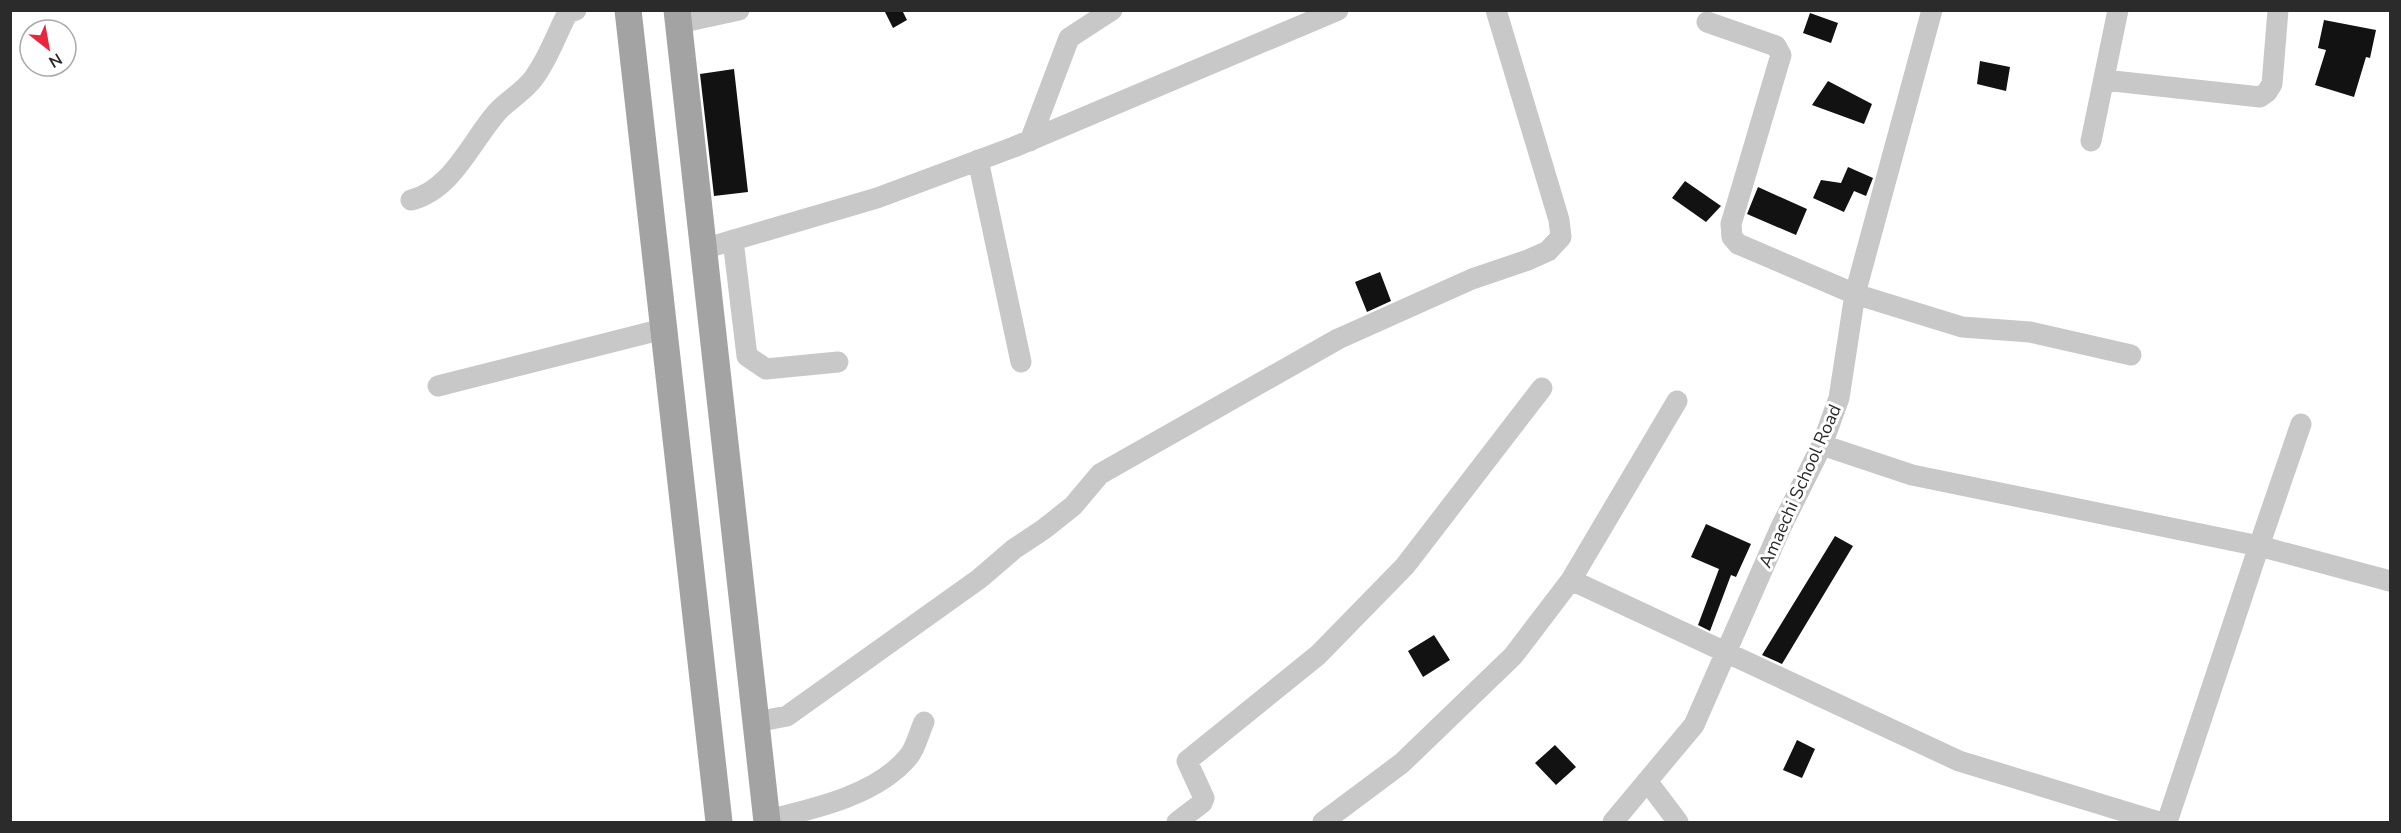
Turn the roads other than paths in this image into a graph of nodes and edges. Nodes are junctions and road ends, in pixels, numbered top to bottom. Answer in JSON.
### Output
{"nodes":[{"id":1,"x":576,"y":10,"type":"edge"},
{"id":2,"x":628,"y":10,"type":"edge"},
{"id":3,"x":739,"y":10,"type":"edge"},
{"id":4,"x":1112,"y":10,"type":"edge"},
{"id":5,"x":1338,"y":10,"type":"edge"},
{"id":6,"x":1496,"y":10,"type":"edge"},
{"id":7,"x":1932,"y":10,"type":"edge"},
{"id":8,"x":2118,"y":10,"type":"edge"},
{"id":9,"x":2278,"y":10,"type":"edge"},
{"id":10,"x":678,"y":17,"type":"edge"},
{"id":11,"x":1707,"y":21,"type":"dead end"},
{"id":12,"x":2104,"y":80,"type":"junction"},
{"id":13,"x":1030,"y":141,"type":"junction"},
{"id":14,"x":2091,"y":141,"type":"dead end"},
{"id":15,"x":978,"y":160,"type":"junction"},
{"id":16,"x":411,"y":200,"type":"dead end"},
{"id":17,"x":733,"y":240,"type":"junction"},
{"id":18,"x":703,"y":249,"type":"junction"},
{"id":19,"x":1856,"y":294,"type":"junction"},
{"id":20,"x":663,"y":329,"type":"junction"},
{"id":21,"x":2130,"y":356,"type":"dead end"},
{"id":22,"x":838,"y":362,"type":"dead end"},
{"id":23,"x":1021,"y":362,"type":"dead end"},
{"id":24,"x":438,"y":386,"type":"dead end"},
{"id":25,"x":1542,"y":388,"type":"dead end"},
{"id":26,"x":1677,"y":401,"type":"dead end"},
{"id":27,"x":2301,"y":424,"type":"dead end"},
{"id":28,"x":1822,"y":445,"type":"junction"},
{"id":29,"x":2259,"y":546,"type":"junction"},
{"id":30,"x":1571,"y":580,"type":"junction"},
{"id":31,"x":2391,"y":581,"type":"edge"},
{"id":32,"x":1727,"y":654,"type":"junction"},
{"id":33,"x":756,"y":722,"type":"junction"},
{"id":34,"x":924,"y":722,"type":"dead end"},
{"id":35,"x":1647,"y":781,"type":"junction"},
{"id":36,"x":767,"y":821,"type":"edge"},
{"id":37,"x":719,"y":822,"type":"edge"},
{"id":38,"x":1177,"y":822,"type":"edge"},
{"id":39,"x":1323,"y":822,"type":"edge"},
{"id":40,"x":1613,"y":822,"type":"edge"},
{"id":41,"x":1678,"y":822,"type":"edge"},
{"id":42,"x":2159,"y":822,"type":"edge"},
{"id":43,"x":2167,"y":822,"type":"edge"}],
"edges":[{"from":1,"to":16,"type":"street"},
{"from":2,"to":20,"type":"main road"},
{"from":3,"to":10,"type":"street"},
{"from":4,"to":13,"type":"street"},
{"from":5,"to":13,"type":"street"},
{"from":6,"to":33,"type":"street"},
{"from":7,"to":19,"type":"street","name":"Amaechi School Road"},
{"from":8,"to":12,"type":"street"},
{"from":9,"to":12,"type":"street"},
{"from":10,"to":18,"type":"main road"},
{"from":11,"to":19,"type":"street"},
{"from":12,"to":14,"type":"street"},
{"from":13,"to":15,"type":"street"},
{"from":15,"to":17,"type":"street"},
{"from":15,"to":23,"type":"street"},
{"from":17,"to":18,"type":"street"},
{"from":17,"to":22,"type":"street"},
{"from":18,"to":33,"type":"main road"},
{"from":19,"to":21,"type":"street"},
{"from":19,"to":28,"type":"street","name":"Amaechi School Road"},
{"from":20,"to":24,"type":"street"},
{"from":20,"to":37,"type":"main road"},
{"from":25,"to":38,"type":"street"},
{"from":26,"to":30,"type":"street"},
{"from":27,"to":29,"type":"street"},
{"from":28,"to":29,"type":"street"},
{"from":28,"to":32,"type":"street","name":"Amaechi School Road"},
{"from":29,"to":31,"type":"street"},
{"from":29,"to":43,"type":"street"},
{"from":30,"to":32,"type":"street"},
{"from":30,"to":39,"type":"street"},
{"from":32,"to":35,"type":"street","name":"Amaechi School Road"},
{"from":32,"to":42,"type":"street"},
{"from":33,"to":36,"type":"main road"},
{"from":34,"to":36,"type":"street"},
{"from":35,"to":40,"type":"street","name":"Amaechi School Road"},
{"from":35,"to":41,"type":"street"}]}
